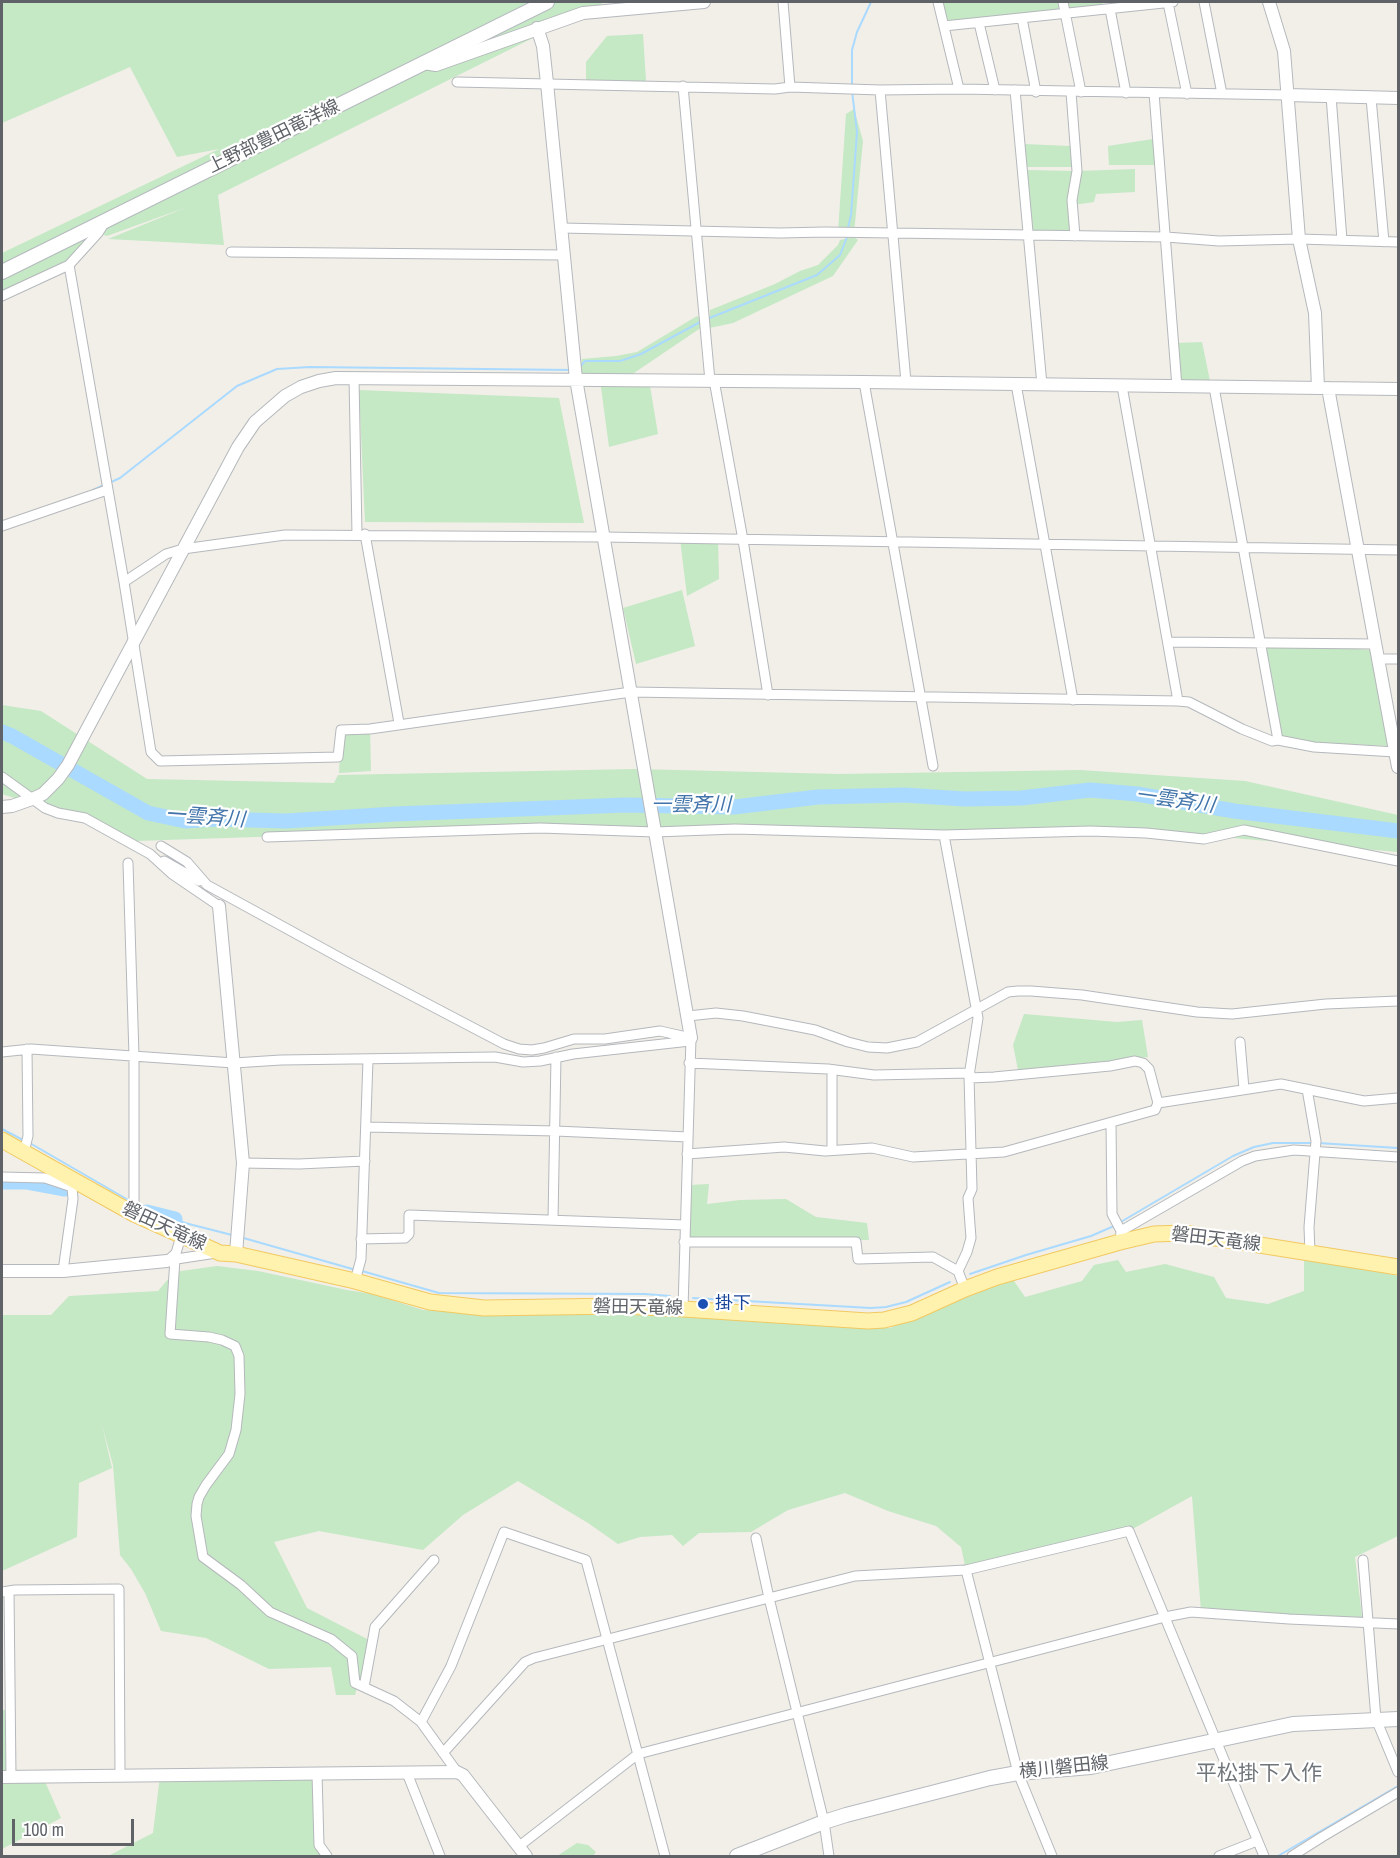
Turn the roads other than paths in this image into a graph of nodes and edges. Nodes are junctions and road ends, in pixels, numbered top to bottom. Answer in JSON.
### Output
{"nodes":[{"id":1,"x":547,"y":2,"type":"edge"},
{"id":2,"x":704,"y":2,"type":"edge"},
{"id":3,"x":783,"y":2,"type":"edge"},
{"id":4,"x":938,"y":2,"type":"edge"},
{"id":5,"x":1063,"y":2,"type":"edge"},
{"id":6,"x":1171,"y":2,"type":"edge"},
{"id":7,"x":1204,"y":2,"type":"edge"},
{"id":8,"x":1269,"y":2,"type":"edge"},
{"id":9,"x":1110,"y":9,"type":"junction"},
{"id":10,"x":1066,"y":14,"type":"junction"},
{"id":11,"x":1022,"y":18,"type":"junction"},
{"id":12,"x":979,"y":23,"type":"junction"},
{"id":13,"x":944,"y":26,"type":"junction"},
{"id":14,"x":537,"y":28,"type":"junction"},
{"id":15,"x":424,"y":63,"type":"junction"},
{"id":16,"x":457,"y":82,"type":"dead end"},
{"id":17,"x":547,"y":83,"type":"junction"},
{"id":18,"x":683,"y":86,"type":"junction"},
{"id":19,"x":790,"y":87,"type":"junction"},
{"id":20,"x":959,"y":89,"type":"junction"},
{"id":21,"x":880,"y":90,"type":"junction"},
{"id":22,"x":995,"y":90,"type":"junction"},
{"id":23,"x":1015,"y":90,"type":"junction"},
{"id":24,"x":1036,"y":92,"type":"junction"},
{"id":25,"x":1076,"y":92,"type":"junction"},
{"id":26,"x":1126,"y":93,"type":"junction"},
{"id":27,"x":1154,"y":93,"type":"junction"},
{"id":28,"x":1187,"y":94,"type":"junction"},
{"id":29,"x":1222,"y":94,"type":"junction"},
{"id":30,"x":1288,"y":96,"type":"junction"},
{"id":31,"x":1330,"y":96,"type":"junction"},
{"id":32,"x":1371,"y":98,"type":"junction"},
{"id":33,"x":1398,"y":98,"type":"edge"},
{"id":34,"x":105,"y":222,"type":"junction"},
{"id":35,"x":562,"y":228,"type":"junction"},
{"id":36,"x":697,"y":230,"type":"junction"},
{"id":37,"x":892,"y":233,"type":"junction"},
{"id":38,"x":1028,"y":235,"type":"junction"},
{"id":39,"x":1075,"y":236,"type":"junction"},
{"id":40,"x":1166,"y":237,"type":"junction"},
{"id":41,"x":1299,"y":239,"type":"junction"},
{"id":42,"x":1342,"y":240,"type":"junction"},
{"id":43,"x":1384,"y":242,"type":"junction"},
{"id":44,"x":1398,"y":242,"type":"edge"},
{"id":45,"x":231,"y":252,"type":"dead end"},
{"id":46,"x":564,"y":255,"type":"junction"},
{"id":47,"x":69,"y":265,"type":"junction"},
{"id":48,"x":2,"y":272,"type":"edge"},
{"id":49,"x":2,"y":296,"type":"edge"},
{"id":50,"x":354,"y":378,"type":"junction"},
{"id":51,"x":576,"y":379,"type":"junction"},
{"id":52,"x":712,"y":380,"type":"junction"},
{"id":53,"x":864,"y":382,"type":"junction"},
{"id":54,"x":906,"y":382,"type":"junction"},
{"id":55,"x":1016,"y":384,"type":"junction"},
{"id":56,"x":1042,"y":385,"type":"junction"},
{"id":57,"x":1122,"y":386,"type":"junction"},
{"id":58,"x":1177,"y":387,"type":"junction"},
{"id":59,"x":1214,"y":387,"type":"junction"},
{"id":60,"x":1323,"y":388,"type":"junction"},
{"id":61,"x":1398,"y":389,"type":"edge"},
{"id":62,"x":107,"y":490,"type":"junction"},
{"id":63,"x":2,"y":526,"type":"edge"},
{"id":64,"x":361,"y":534,"type":"junction"},
{"id":65,"x":603,"y":537,"type":"junction"},
{"id":66,"x":743,"y":540,"type":"junction"},
{"id":67,"x":893,"y":541,"type":"junction"},
{"id":68,"x":1044,"y":544,"type":"junction"},
{"id":69,"x":1151,"y":546,"type":"junction"},
{"id":70,"x":1244,"y":546,"type":"junction"},
{"id":71,"x":183,"y":549,"type":"junction"},
{"id":72,"x":1358,"y":549,"type":"junction"},
{"id":73,"x":1398,"y":550,"type":"edge"},
{"id":74,"x":124,"y":582,"type":"junction"},
{"id":75,"x":1168,"y":642,"type":"junction"},
{"id":76,"x":1260,"y":642,"type":"junction"},
{"id":77,"x":133,"y":644,"type":"junction"},
{"id":78,"x":1375,"y":644,"type":"junction"},
{"id":79,"x":1378,"y":659,"type":"junction"},
{"id":80,"x":1398,"y":659,"type":"edge"},
{"id":81,"x":631,"y":692,"type":"junction"},
{"id":82,"x":768,"y":695,"type":"junction"},
{"id":83,"x":921,"y":697,"type":"junction"},
{"id":84,"x":1072,"y":700,"type":"junction"},
{"id":85,"x":1178,"y":700,"type":"junction"},
{"id":86,"x":399,"y":723,"type":"junction"},
{"id":87,"x":1278,"y":740,"type":"junction"},
{"id":88,"x":1397,"y":759,"type":"edge"},
{"id":89,"x":933,"y":766,"type":"dead end"},
{"id":90,"x":2,"y":777,"type":"edge"},
{"id":91,"x":32,"y":799,"type":"junction"},
{"id":92,"x":2,"y":807,"type":"edge"},
{"id":93,"x":655,"y":832,"type":"junction"},
{"id":94,"x":944,"y":835,"type":"junction"},
{"id":95,"x":267,"y":837,"type":"dead end"},
{"id":96,"x":161,"y":846,"type":"dead end"},
{"id":97,"x":150,"y":854,"type":"junction"},
{"id":98,"x":1398,"y":861,"type":"edge"},
{"id":99,"x":128,"y":864,"type":"dead end"},
{"id":100,"x":207,"y":885,"type":"junction"},
{"id":101,"x":219,"y":906,"type":"joint"},
{"id":102,"x":1398,"y":1001,"type":"edge"},
{"id":103,"x":977,"y":1009,"type":"junction"},
{"id":104,"x":688,"y":1016,"type":"junction"},
{"id":105,"x":691,"y":1040,"type":"junction"},
{"id":106,"x":1240,"y":1042,"type":"dead end"},
{"id":107,"x":27,"y":1049,"type":"junction"},
{"id":108,"x":2,"y":1052,"type":"edge"},
{"id":109,"x":134,"y":1056,"type":"junction"},
{"id":110,"x":556,"y":1057,"type":"junction"},
{"id":111,"x":368,"y":1060,"type":"junction"},
{"id":112,"x":234,"y":1063,"type":"junction"},
{"id":113,"x":689,"y":1064,"type":"junction"},
{"id":114,"x":832,"y":1070,"type":"junction"},
{"id":115,"x":970,"y":1075,"type":"junction"},
{"id":116,"x":1244,"y":1089,"type":"junction"},
{"id":117,"x":1307,"y":1089,"type":"junction"},
{"id":118,"x":1398,"y":1098,"type":"edge"},
{"id":119,"x":1158,"y":1103,"type":"junction"},
{"id":120,"x":1111,"y":1123,"type":"junction"},
{"id":121,"x":366,"y":1127,"type":"junction"},
{"id":122,"x":556,"y":1131,"type":"junction"},
{"id":123,"x":688,"y":1137,"type":"junction"},
{"id":124,"x":2,"y":1140,"type":"edge"},
{"id":125,"x":1315,"y":1147,"type":"junction"},
{"id":126,"x":832,"y":1150,"type":"junction"},
{"id":127,"x":24,"y":1152,"type":"junction"},
{"id":128,"x":687,"y":1154,"type":"junction"},
{"id":129,"x":972,"y":1155,"type":"junction"},
{"id":130,"x":1398,"y":1157,"type":"edge"},
{"id":131,"x":365,"y":1161,"type":"junction"},
{"id":132,"x":243,"y":1163,"type":"junction"},
{"id":133,"x":2,"y":1177,"type":"edge"},
{"id":134,"x":73,"y":1184,"type":"junction"},
{"id":135,"x":134,"y":1214,"type":"junction"},
{"id":136,"x":553,"y":1220,"type":"junction"},
{"id":137,"x":685,"y":1225,"type":"junction"},
{"id":138,"x":1119,"y":1231,"type":"junction"},
{"id":139,"x":181,"y":1236,"type":"junction"},
{"id":140,"x":362,"y":1239,"type":"junction"},
{"id":141,"x":684,"y":1242,"type":"junction"},
{"id":142,"x":220,"y":1253,"type":"junction"},
{"id":143,"x":1310,"y":1253,"type":"junction"},
{"id":144,"x":236,"y":1254,"type":"junction"},
{"id":145,"x":171,"y":1260,"type":"junction"},
{"id":146,"x":1398,"y":1267,"type":"edge"},
{"id":147,"x":63,"y":1270,"type":"junction"},
{"id":148,"x":2,"y":1271,"type":"edge"},
{"id":149,"x":958,"y":1271,"type":"junction"},
{"id":150,"x":355,"y":1281,"type":"junction"},
{"id":151,"x":965,"y":1289,"type":"junction"},
{"id":152,"x":682,"y":1309,"type":"junction"},
{"id":153,"x":756,"y":1538,"type":"dead end"},
{"id":154,"x":434,"y":1560,"type":"dead end"},
{"id":155,"x":1364,"y":1560,"type":"dead end"},
{"id":156,"x":966,"y":1570,"type":"junction"},
{"id":157,"x":5,"y":1592,"type":"edge"},
{"id":158,"x":769,"y":1598,"type":"junction"},
{"id":159,"x":1165,"y":1617,"type":"junction"},
{"id":160,"x":1368,"y":1623,"type":"junction"},
{"id":161,"x":1398,"y":1624,"type":"edge"},
{"id":162,"x":609,"y":1640,"type":"junction"},
{"id":163,"x":990,"y":1662,"type":"junction"},
{"id":164,"x":364,"y":1687,"type":"junction"},
{"id":165,"x":798,"y":1713,"type":"junction"},
{"id":166,"x":1376,"y":1719,"type":"junction"},
{"id":167,"x":1398,"y":1719,"type":"edge"},
{"id":168,"x":421,"y":1722,"type":"junction"},
{"id":169,"x":1217,"y":1741,"type":"junction"},
{"id":170,"x":443,"y":1753,"type":"junction"},
{"id":171,"x":638,"y":1754,"type":"junction"},
{"id":172,"x":458,"y":1772,"type":"junction"},
{"id":173,"x":1398,"y":1772,"type":"edge"},
{"id":174,"x":407,"y":1773,"type":"junction"},
{"id":175,"x":1018,"y":1773,"type":"junction"},
{"id":176,"x":317,"y":1774,"type":"junction"},
{"id":177,"x":120,"y":1776,"type":"junction"},
{"id":178,"x":6,"y":1777,"type":"edge"},
{"id":179,"x":1398,"y":1792,"type":"edge"},
{"id":180,"x":824,"y":1822,"type":"junction"},
{"id":181,"x":1257,"y":1841,"type":"junction"},
{"id":182,"x":522,"y":1852,"type":"edge"},
{"id":183,"x":1049,"y":1856,"type":"edge"},
{"id":184,"x":327,"y":1857,"type":"edge"},
{"id":185,"x":441,"y":1857,"type":"edge"},
{"id":186,"x":664,"y":1857,"type":"edge"},
{"id":187,"x":737,"y":1857,"type":"edge"},
{"id":188,"x":829,"y":1857,"type":"edge"},
{"id":189,"x":1219,"y":1857,"type":"edge"},
{"id":190,"x":1264,"y":1857,"type":"edge"},
{"id":191,"x":1292,"y":1857,"type":"edge"}],
"edges":[{"from":1,"to":15,"type":"main road","name":"上野部豊田竜洋線"},
{"from":2,"to":14,"type":"street"},
{"from":3,"to":19,"type":"street"},
{"from":4,"to":13,"type":"street"},
{"from":5,"to":10,"type":"street"},
{"from":6,"to":9,"type":"street"},
{"from":6,"to":28,"type":"street"},
{"from":7,"to":29,"type":"street"},
{"from":8,"to":30,"type":"street"},
{"from":9,"to":10,"type":"street"},
{"from":9,"to":26,"type":"street"},
{"from":10,"to":11,"type":"street"},
{"from":10,"to":25,"type":"street"},
{"from":11,"to":12,"type":"street"},
{"from":11,"to":24,"type":"street"},
{"from":12,"to":13,"type":"street"},
{"from":12,"to":22,"type":"street"},
{"from":13,"to":20,"type":"street"},
{"from":14,"to":15,"type":"street"},
{"from":14,"to":17,"type":"street"},
{"from":15,"to":34,"type":"main road","name":"上野部豊田竜洋線"},
{"from":16,"to":17,"type":"street"},
{"from":17,"to":18,"type":"street"},
{"from":17,"to":35,"type":"street"},
{"from":18,"to":19,"type":"street"},
{"from":18,"to":36,"type":"street"},
{"from":19,"to":21,"type":"street"},
{"from":20,"to":21,"type":"street"},
{"from":20,"to":22,"type":"street"},
{"from":21,"to":37,"type":"street"},
{"from":22,"to":23,"type":"street"},
{"from":23,"to":24,"type":"street"},
{"from":23,"to":38,"type":"street"},
{"from":24,"to":25,"type":"street"},
{"from":25,"to":26,"type":"street"},
{"from":25,"to":39,"type":"street"},
{"from":26,"to":27,"type":"street"},
{"from":27,"to":28,"type":"street"},
{"from":27,"to":40,"type":"street"},
{"from":28,"to":29,"type":"street"},
{"from":29,"to":30,"type":"street"},
{"from":30,"to":31,"type":"street"},
{"from":30,"to":41,"type":"street"},
{"from":31,"to":32,"type":"street"},
{"from":31,"to":42,"type":"street"},
{"from":32,"to":33,"type":"street"},
{"from":32,"to":43,"type":"street"},
{"from":34,"to":47,"type":"street"},
{"from":34,"to":48,"type":"main road","name":"上野部豊田竜洋線"},
{"from":35,"to":36,"type":"street"},
{"from":35,"to":46,"type":"street"},
{"from":36,"to":37,"type":"street"},
{"from":36,"to":52,"type":"street"},
{"from":37,"to":38,"type":"street"},
{"from":37,"to":54,"type":"street"},
{"from":38,"to":39,"type":"street"},
{"from":38,"to":56,"type":"street"},
{"from":39,"to":40,"type":"street"},
{"from":40,"to":41,"type":"street"},
{"from":40,"to":58,"type":"street"},
{"from":41,"to":42,"type":"street"},
{"from":41,"to":60,"type":"street"},
{"from":42,"to":43,"type":"street"},
{"from":43,"to":44,"type":"street"},
{"from":45,"to":46,"type":"street"},
{"from":46,"to":51,"type":"street"},
{"from":47,"to":49,"type":"street"},
{"from":47,"to":62,"type":"street"},
{"from":50,"to":51,"type":"street"},
{"from":50,"to":64,"type":"street"},
{"from":50,"to":71,"type":"street"},
{"from":51,"to":52,"type":"street"},
{"from":51,"to":65,"type":"street"},
{"from":52,"to":53,"type":"street"},
{"from":52,"to":66,"type":"street"},
{"from":53,"to":54,"type":"street"},
{"from":53,"to":67,"type":"street"},
{"from":54,"to":55,"type":"street"},
{"from":55,"to":56,"type":"street"},
{"from":55,"to":68,"type":"street"},
{"from":56,"to":57,"type":"street"},
{"from":57,"to":58,"type":"street"},
{"from":57,"to":69,"type":"street"},
{"from":58,"to":59,"type":"street"},
{"from":59,"to":60,"type":"street"},
{"from":59,"to":70,"type":"street"},
{"from":60,"to":61,"type":"street"},
{"from":60,"to":72,"type":"street"},
{"from":62,"to":63,"type":"street"},
{"from":62,"to":74,"type":"street"},
{"from":64,"to":65,"type":"street"},
{"from":64,"to":71,"type":"street"},
{"from":64,"to":86,"type":"street"},
{"from":65,"to":66,"type":"street"},
{"from":65,"to":81,"type":"street"},
{"from":66,"to":67,"type":"street"},
{"from":66,"to":82,"type":"street"},
{"from":67,"to":68,"type":"street"},
{"from":67,"to":83,"type":"street"},
{"from":68,"to":69,"type":"street"},
{"from":68,"to":84,"type":"street"},
{"from":69,"to":70,"type":"street"},
{"from":69,"to":75,"type":"street"},
{"from":70,"to":72,"type":"street"},
{"from":70,"to":76,"type":"street"},
{"from":71,"to":74,"type":"street"},
{"from":71,"to":77,"type":"street"},
{"from":72,"to":73,"type":"street"},
{"from":72,"to":78,"type":"street"},
{"from":74,"to":77,"type":"street"},
{"from":75,"to":76,"type":"street"},
{"from":75,"to":85,"type":"street"},
{"from":76,"to":78,"type":"street"},
{"from":76,"to":87,"type":"street"},
{"from":77,"to":86,"type":"street"},
{"from":77,"to":91,"type":"street"},
{"from":78,"to":79,"type":"street"},
{"from":79,"to":80,"type":"street"},
{"from":79,"to":88,"type":"street"},
{"from":81,"to":82,"type":"street"},
{"from":81,"to":86,"type":"street"},
{"from":81,"to":93,"type":"street"},
{"from":82,"to":83,"type":"street"},
{"from":83,"to":84,"type":"street"},
{"from":83,"to":89,"type":"street"},
{"from":84,"to":85,"type":"street"},
{"from":85,"to":87,"type":"street"},
{"from":87,"to":88,"type":"street"},
{"from":90,"to":91,"type":"street"},
{"from":91,"to":92,"type":"street"},
{"from":91,"to":97,"type":"street"},
{"from":93,"to":94,"type":"street"},
{"from":93,"to":95,"type":"street"},
{"from":93,"to":104,"type":"street"},
{"from":94,"to":98,"type":"street"},
{"from":94,"to":103,"type":"street"},
{"from":96,"to":100,"type":"street"},
{"from":97,"to":100,"type":"street"},
{"from":97,"to":101,"type":"street"},
{"from":99,"to":109,"type":"street"},
{"from":100,"to":105,"type":"street"},
{"from":101,"to":112,"type":"street"},
{"from":102,"to":103,"type":"street"},
{"from":103,"to":104,"type":"street"},
{"from":103,"to":115,"type":"street"},
{"from":104,"to":105,"type":"street"},
{"from":105,"to":110,"type":"street"},
{"from":105,"to":113,"type":"street"},
{"from":106,"to":116,"type":"street"},
{"from":107,"to":108,"type":"street"},
{"from":107,"to":109,"type":"street"},
{"from":107,"to":127,"type":"street"},
{"from":109,"to":112,"type":"street"},
{"from":109,"to":135,"type":"street"},
{"from":110,"to":111,"type":"street"},
{"from":110,"to":122,"type":"street"},
{"from":111,"to":112,"type":"street"},
{"from":111,"to":121,"type":"street"},
{"from":112,"to":132,"type":"street"},
{"from":113,"to":114,"type":"street"},
{"from":113,"to":123,"type":"street"},
{"from":114,"to":115,"type":"street"},
{"from":114,"to":126,"type":"street"},
{"from":115,"to":119,"type":"street"},
{"from":115,"to":129,"type":"street"},
{"from":116,"to":117,"type":"street"},
{"from":116,"to":119,"type":"street"},
{"from":117,"to":118,"type":"street"},
{"from":117,"to":125,"type":"street"},
{"from":119,"to":120,"type":"street"},
{"from":120,"to":129,"type":"street"},
{"from":120,"to":138,"type":"street"},
{"from":121,"to":122,"type":"street"},
{"from":121,"to":131,"type":"street"},
{"from":122,"to":123,"type":"street"},
{"from":122,"to":136,"type":"street"},
{"from":123,"to":128,"type":"street"},
{"from":124,"to":127,"type":"main road","name":"磐田天竜線"},
{"from":125,"to":130,"type":"street"},
{"from":125,"to":138,"type":"street"},
{"from":125,"to":143,"type":"street"},
{"from":126,"to":128,"type":"street"},
{"from":126,"to":129,"type":"street"},
{"from":127,"to":134,"type":"main road","name":"磐田天竜線"},
{"from":128,"to":137,"type":"street"},
{"from":129,"to":149,"type":"street"},
{"from":131,"to":132,"type":"street"},
{"from":131,"to":140,"type":"street"},
{"from":132,"to":144,"type":"street"},
{"from":133,"to":134,"type":"street"},
{"from":134,"to":135,"type":"main road","name":"磐田天竜線"},
{"from":134,"to":147,"type":"street"},
{"from":135,"to":139,"type":"main road","name":"磐田天竜線"},
{"from":136,"to":137,"type":"street"},
{"from":136,"to":140,"type":"street"},
{"from":137,"to":141,"type":"street"},
{"from":138,"to":143,"type":"main road","name":"磐田天竜線"},
{"from":138,"to":151,"type":"main road","name":"磐田天竜線"},
{"from":139,"to":142,"type":"main road","name":"磐田天竜線"},
{"from":139,"to":145,"type":"street"},
{"from":140,"to":150,"type":"street"},
{"from":141,"to":149,"type":"street"},
{"from":141,"to":152,"type":"street"},
{"from":142,"to":144,"type":"main road","name":"磐田天竜線"},
{"from":142,"to":145,"type":"street"},
{"from":143,"to":146,"type":"main road","name":"磐田天竜線"},
{"from":144,"to":150,"type":"main road","name":"磐田天竜線"},
{"from":145,"to":147,"type":"street"},
{"from":145,"to":164,"type":"street"},
{"from":147,"to":148,"type":"street"},
{"from":149,"to":151,"type":"street"},
{"from":150,"to":152,"type":"main road","name":"磐田天竜線"},
{"from":151,"to":152,"type":"main road","name":"磐田天竜線"},
{"from":153,"to":158,"type":"street"},
{"from":154,"to":164,"type":"street"},
{"from":155,"to":160,"type":"street"},
{"from":156,"to":158,"type":"street"},
{"from":156,"to":159,"type":"street"},
{"from":156,"to":163,"type":"street"},
{"from":157,"to":177,"type":"street"},
{"from":157,"to":178,"type":"street"},
{"from":158,"to":162,"type":"street"},
{"from":158,"to":165,"type":"street"},
{"from":159,"to":160,"type":"street"},
{"from":159,"to":163,"type":"street"},
{"from":159,"to":169,"type":"street"},
{"from":160,"to":161,"type":"street"},
{"from":160,"to":166,"type":"street"},
{"from":162,"to":168,"type":"street"},
{"from":162,"to":170,"type":"street"},
{"from":162,"to":171,"type":"street"},
{"from":163,"to":165,"type":"street"},
{"from":163,"to":175,"type":"street"},
{"from":164,"to":168,"type":"street"},
{"from":165,"to":171,"type":"street"},
{"from":165,"to":180,"type":"street"},
{"from":166,"to":167,"type":"main road","name":"横川磐田線"},
{"from":166,"to":169,"type":"main road","name":"横川磐田線"},
{"from":166,"to":173,"type":"street"},
{"from":168,"to":170,"type":"street"},
{"from":169,"to":175,"type":"main road","name":"横川磐田線"},
{"from":169,"to":181,"type":"street"},
{"from":170,"to":172,"type":"street"},
{"from":171,"to":182,"type":"street"},
{"from":171,"to":186,"type":"street"},
{"from":172,"to":174,"type":"street"},
{"from":172,"to":182,"type":"street"},
{"from":174,"to":176,"type":"street"},
{"from":174,"to":185,"type":"street"},
{"from":175,"to":180,"type":"main road","name":"横川磐田線"},
{"from":175,"to":183,"type":"street"},
{"from":176,"to":177,"type":"street"},
{"from":176,"to":184,"type":"street"},
{"from":177,"to":178,"type":"street"},
{"from":179,"to":191,"type":"street"},
{"from":180,"to":187,"type":"main road","name":"横川磐田線"},
{"from":180,"to":188,"type":"street"},
{"from":181,"to":189,"type":"street"},
{"from":181,"to":190,"type":"street"}]}
